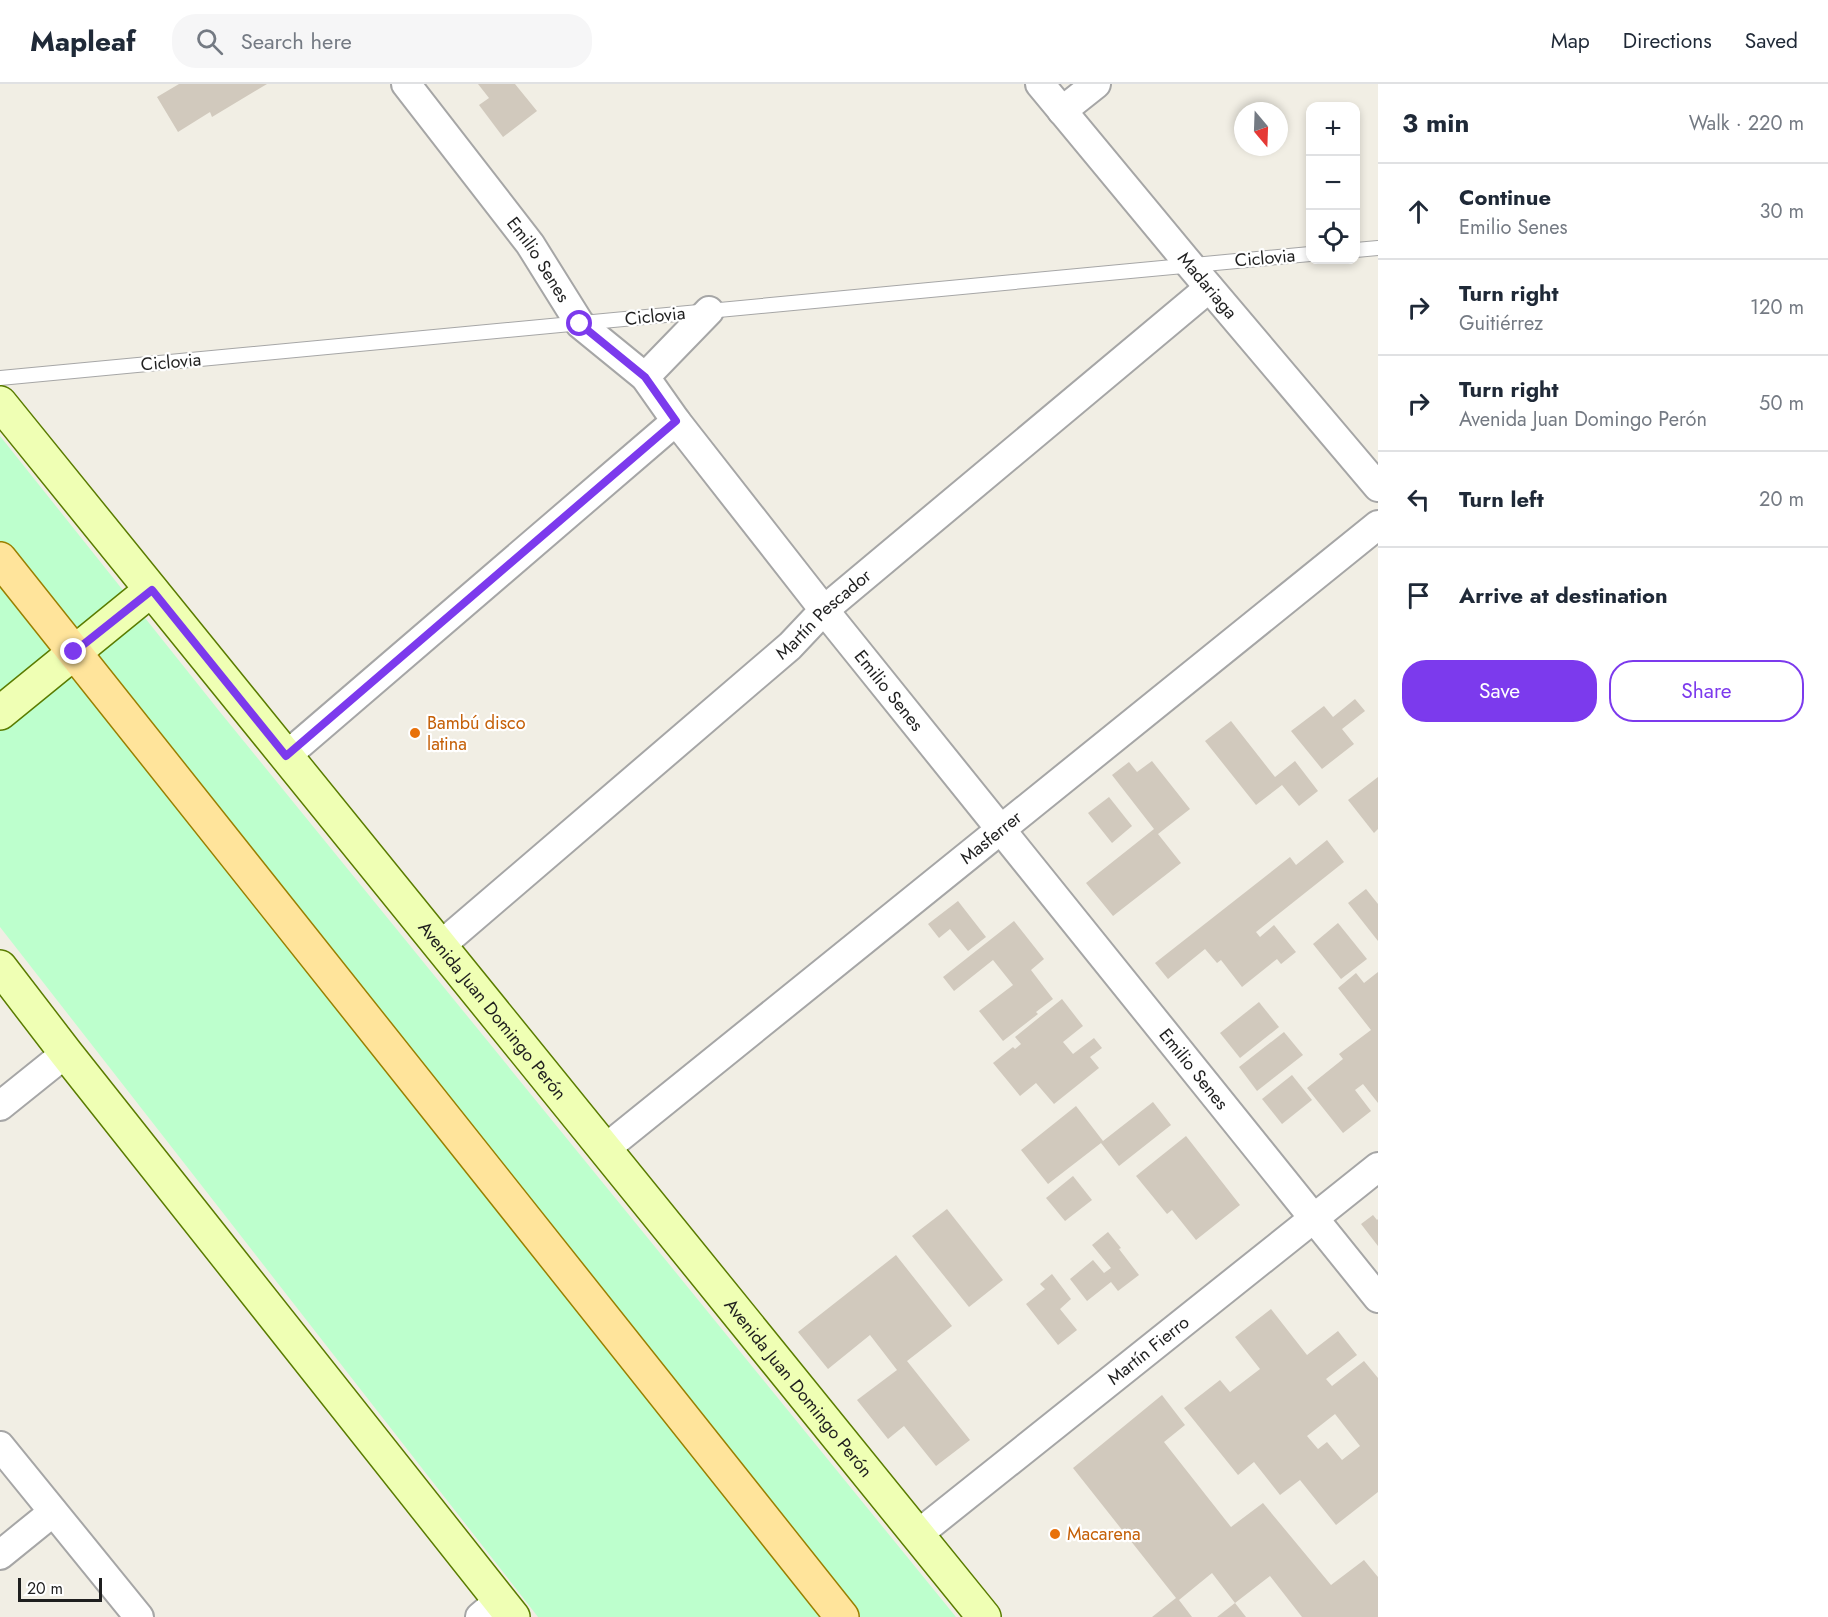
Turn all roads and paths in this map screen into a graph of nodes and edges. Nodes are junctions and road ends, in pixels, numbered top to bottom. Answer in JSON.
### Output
{"nodes":[{"id":1,"x":406,"y":84,"type":"edge"},
{"id":2,"x":1040,"y":84,"type":"edge"},
{"id":3,"x":1096,"y":84,"type":"edge"},
{"id":4,"x":1062,"y":111,"type":"junction"},
{"id":5,"x":1378,"y":248,"type":"edge"},
{"id":6,"x":1360,"y":250,"type":"edge"},
{"id":7,"x":1306,"y":254,"type":"edge"},
{"id":8,"x":1191,"y":265,"type":"junction"},
{"id":9,"x":1209,"y":288,"type":"junction"},
{"id":10,"x":709,"y":311,"type":"junction"},
{"id":11,"x":580,"y":324,"type":"junction"},
{"id":12,"x":645,"y":377,"type":"junction"},
{"id":13,"x":0,"y":378,"type":"edge"},
{"id":14,"x":0,"y":403,"type":"edge"},
{"id":15,"x":676,"y":421,"type":"junction"},
{"id":16,"x":1378,"y":487,"type":"edge"},
{"id":17,"x":1378,"y":525,"type":"edge"},
{"id":18,"x":0,"y":559,"type":"edge"},
{"id":19,"x":152,"y":590,"type":"junction"},
{"id":20,"x":824,"y":610,"type":"junction"},
{"id":21,"x":74,"y":652,"type":"junction"},
{"id":22,"x":0,"y":713,"type":"edge"},
{"id":23,"x":286,"y":756,"type":"junction"},
{"id":24,"x":1001,"y":829,"type":"junction"},
{"id":25,"x":440,"y":946,"type":"junction"},
{"id":26,"x":0,"y":967,"type":"edge"},
{"id":27,"x":66,"y":1053,"type":"junction"},
{"id":28,"x":0,"y":1106,"type":"edge"},
{"id":29,"x":605,"y":1149,"type":"junction"},
{"id":30,"x":1378,"y":1167,"type":"edge"},
{"id":31,"x":1314,"y":1218,"type":"junction"},
{"id":32,"x":1378,"y":1298,"type":"edge"},
{"id":33,"x":0,"y":1446,"type":"edge"},
{"id":34,"x":53,"y":1512,"type":"junction"},
{"id":35,"x":917,"y":1535,"type":"junction"},
{"id":36,"x":0,"y":1555,"type":"edge"},
{"id":37,"x":498,"y":1611,"type":"edge"},
{"id":38,"x":139,"y":1617,"type":"edge"},
{"id":39,"x":842,"y":1617,"type":"edge"},
{"id":40,"x":984,"y":1617,"type":"edge"}],
"edges":[{"from":1,"to":11,"type":"street","name":"Emilio Senes"},
{"from":2,"to":4,"type":"street","name":"Madariaga"},
{"from":3,"to":4,"type":"street"},
{"from":4,"to":8,"type":"street","name":"Madariaga"},
{"from":5,"to":6,"type":"lane"},
{"from":7,"to":8,"type":"lane","name":"Ciclovia"},
{"from":8,"to":9,"type":"street","name":"Madariaga"},
{"from":8,"to":10,"type":"lane","name":"Ciclovia"},
{"from":9,"to":16,"type":"street","name":"Madariaga"},
{"from":9,"to":20,"type":"street","name":"Martín Pescador"},
{"from":10,"to":11,"type":"lane","name":"Ciclovia"},
{"from":10,"to":12,"type":"street"},
{"from":11,"to":12,"type":"street","name":"Emilio Senes"},
{"from":11,"to":13,"type":"lane","name":"Ciclovia"},
{"from":12,"to":15,"type":"street","name":"Emilio Senes"},
{"from":14,"to":19,"type":"main road","name":"Avenida Juan Domingo Perón"},
{"from":15,"to":20,"type":"street","name":"Emilio Senes"},
{"from":15,"to":23,"type":"street"},
{"from":17,"to":24,"type":"street","name":"Masferrer"},
{"from":18,"to":21,"type":"main road"},
{"from":19,"to":21,"type":"main road"},
{"from":19,"to":23,"type":"main road","name":"Avenida Juan Domingo Perón"},
{"from":20,"to":24,"type":"street","name":"Emilio Senes"},
{"from":20,"to":25,"type":"street","name":"Martín Pescador"},
{"from":21,"to":22,"type":"main road"},
{"from":21,"to":39,"type":"main road"},
{"from":23,"to":25,"type":"main road","name":"Avenida Juan Domingo Perón"},
{"from":24,"to":29,"type":"street","name":"Masferrer"},
{"from":24,"to":31,"type":"street","name":"Emilio Senes"},
{"from":25,"to":29,"type":"main road","name":"Avenida Juan Domingo Perón"},
{"from":26,"to":27,"type":"main road"},
{"from":27,"to":28,"type":"street"},
{"from":27,"to":37,"type":"main road"},
{"from":29,"to":35,"type":"main road","name":"Avenida Juan Domingo Perón"},
{"from":30,"to":31,"type":"street","name":"Martín Fierro"},
{"from":31,"to":32,"type":"street","name":"Emilio Senes"},
{"from":31,"to":35,"type":"street","name":"Martín Fierro"},
{"from":33,"to":34,"type":"street"},
{"from":34,"to":36,"type":"street"},
{"from":34,"to":38,"type":"street"},
{"from":35,"to":40,"type":"main road","name":"Avenida Juan Domingo Perón"}]}
